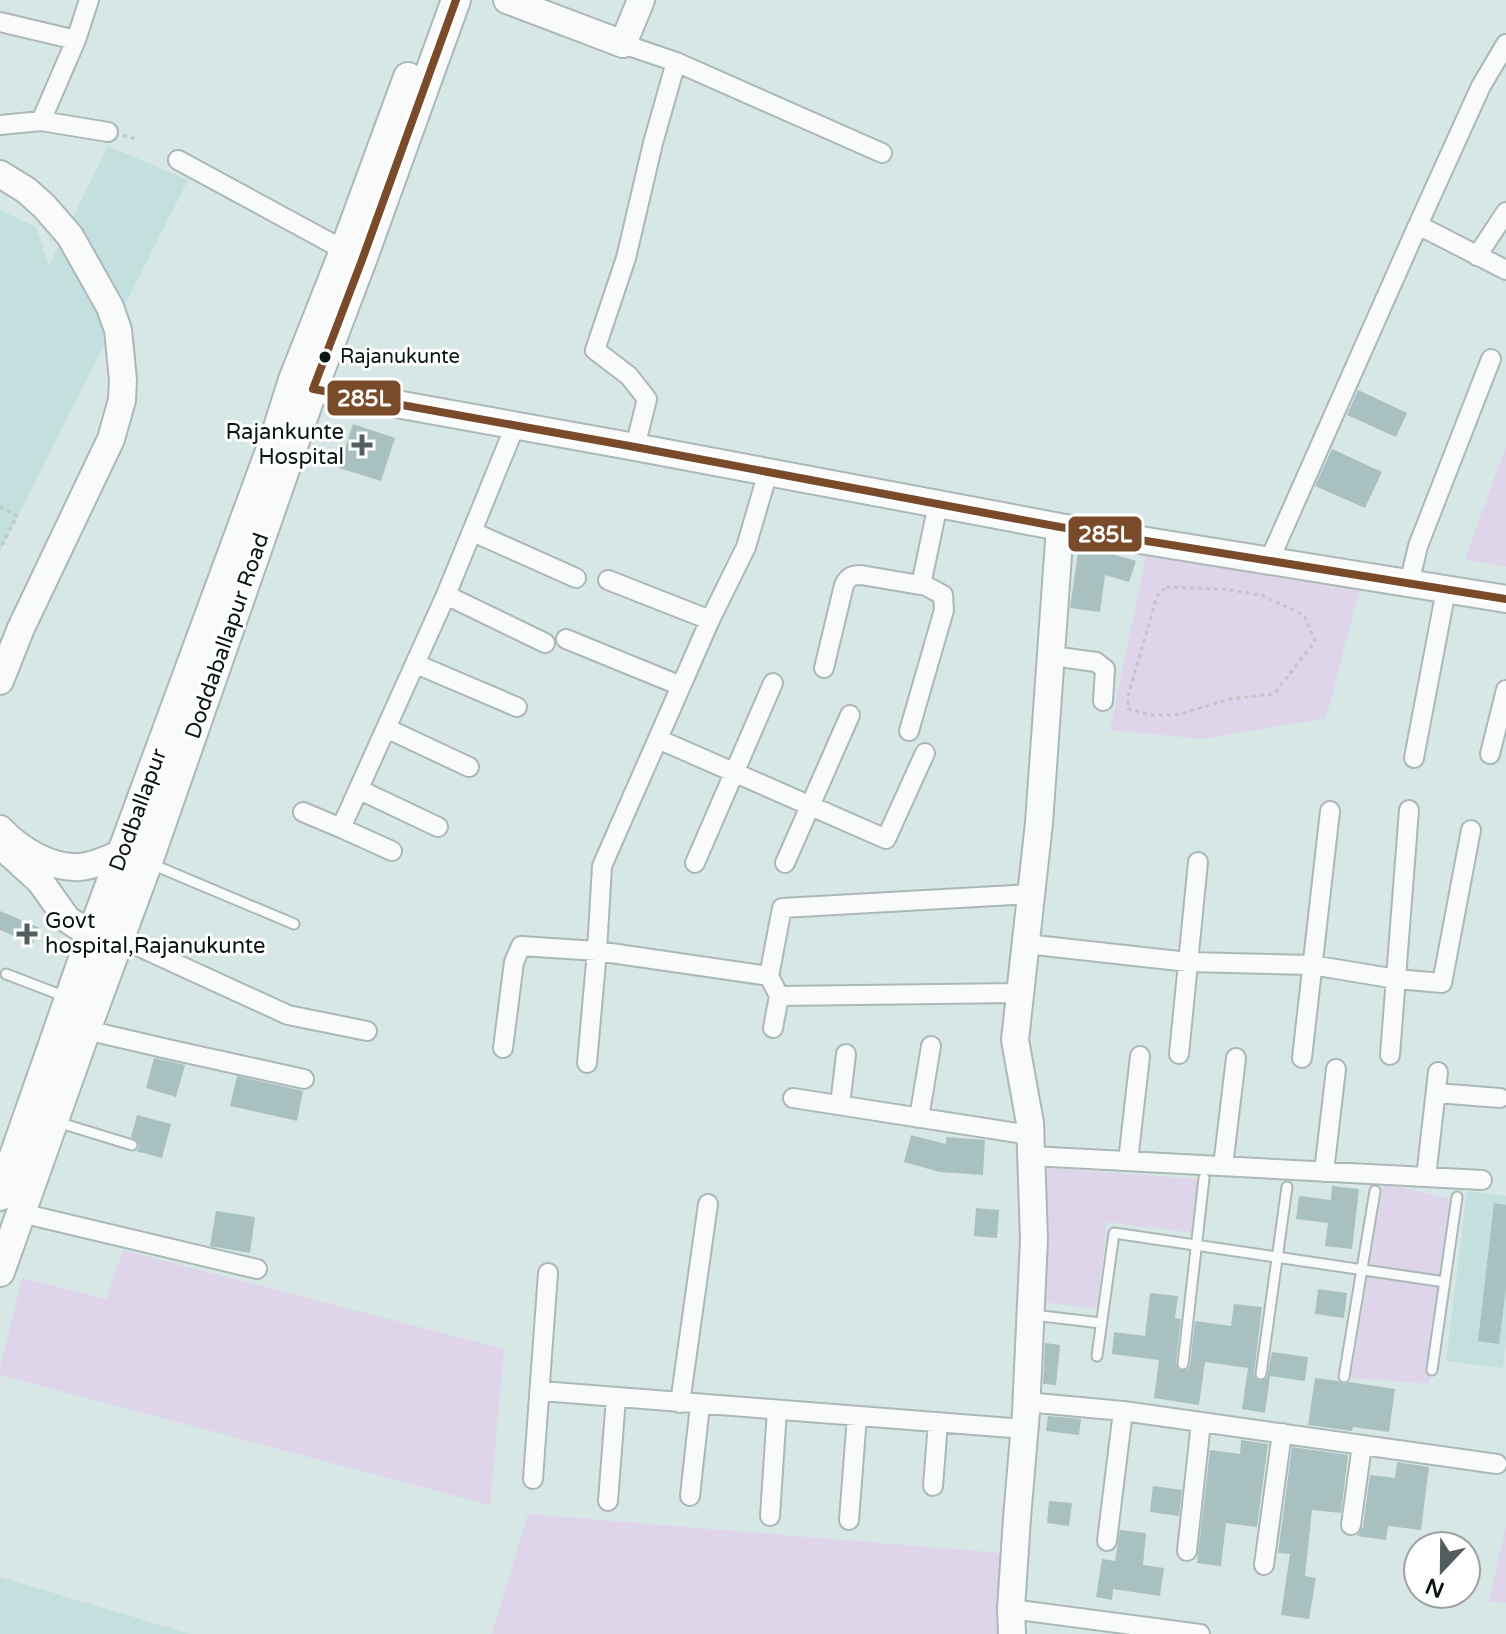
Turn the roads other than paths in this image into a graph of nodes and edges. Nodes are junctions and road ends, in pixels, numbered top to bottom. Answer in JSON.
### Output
{"nodes":[{"id":1,"x":89,"y":0,"type":"edge"},
{"id":2,"x":436,"y":0,"type":"edge"},
{"id":3,"x":456,"y":0,"type":"edge"},
{"id":4,"x":507,"y":0,"type":"edge"},
{"id":5,"x":641,"y":0,"type":"edge"},
{"id":6,"x":0,"y":22,"type":"edge"},
{"id":7,"x":76,"y":40,"type":"junction"},
{"id":8,"x":623,"y":44,"type":"junction"},
{"id":9,"x":1506,"y":44,"type":"edge"},
{"id":10,"x":676,"y":62,"type":"junction"},
{"id":11,"x":41,"y":121,"type":"junction"},
{"id":12,"x":0,"y":125,"type":"edge"},
{"id":13,"x":108,"y":132,"type":"dead end"},
{"id":14,"x":882,"y":153,"type":"dead end"},
{"id":15,"x":178,"y":160,"type":"dead end"},
{"id":16,"x":0,"y":174,"type":"edge"},
{"id":17,"x":1506,"y":212,"type":"edge"},
{"id":18,"x":1418,"y":225,"type":"junction"},
{"id":19,"x":353,"y":256,"type":"junction"},
{"id":20,"x":1477,"y":256,"type":"junction"},
{"id":21,"x":1506,"y":270,"type":"edge"},
{"id":22,"x":1491,"y":359,"type":"dead end"},
{"id":23,"x":303,"y":384,"type":"junction"},
{"id":24,"x":515,"y":426,"type":"junction"},
{"id":25,"x":635,"y":447,"type":"junction"},
{"id":26,"x":768,"y":472,"type":"junction"},
{"id":27,"x":938,"y":504,"type":"junction"},
{"id":28,"x":1060,"y":527,"type":"junction"},
{"id":29,"x":473,"y":532,"type":"junction"},
{"id":30,"x":1269,"y":561,"type":"junction"},
{"id":31,"x":576,"y":578,"type":"dead end"},
{"id":32,"x":608,"y":580,"type":"dead end"},
{"id":33,"x":1409,"y":584,"type":"junction"},
{"id":34,"x":921,"y":585,"type":"junction"},
{"id":35,"x":1446,"y":590,"type":"junction"},
{"id":36,"x":446,"y":595,"type":"junction"},
{"id":37,"x":1506,"y":599,"type":"edge"},
{"id":38,"x":710,"y":620,"type":"junction"},
{"id":39,"x":566,"y":639,"type":"dead end"},
{"id":40,"x":545,"y":643,"type":"dead end"},
{"id":41,"x":1052,"y":656,"type":"junction"},
{"id":42,"x":416,"y":664,"type":"junction"},
{"id":43,"x":824,"y":668,"type":"dead end"},
{"id":44,"x":0,"y":681,"type":"edge"},
{"id":45,"x":773,"y":683,"type":"dead end"},
{"id":46,"x":681,"y":686,"type":"junction"},
{"id":47,"x":1506,"y":690,"type":"edge"},
{"id":48,"x":1103,"y":701,"type":"dead end"},
{"id":49,"x":517,"y":707,"type":"dead end"},
{"id":50,"x":850,"y":715,"type":"dead end"},
{"id":51,"x":386,"y":728,"type":"junction"},
{"id":52,"x":909,"y":731,"type":"dead end"},
{"id":53,"x":658,"y":739,"type":"junction"},
{"id":54,"x":925,"y":753,"type":"dead end"},
{"id":55,"x":1490,"y":754,"type":"dead end"},
{"id":56,"x":1414,"y":758,"type":"dead end"},
{"id":57,"x":469,"y":767,"type":"dead end"},
{"id":58,"x":735,"y":773,"type":"junction"},
{"id":59,"x":360,"y":790,"type":"junction"},
{"id":60,"x":810,"y":806,"type":"junction"},
{"id":61,"x":1409,"y":810,"type":"dead end"},
{"id":62,"x":1330,"y":811,"type":"dead end"},
{"id":63,"x":303,"y":812,"type":"dead end"},
{"id":64,"x":438,"y":827,"type":"dead end"},
{"id":65,"x":341,"y":828,"type":"junction"},
{"id":66,"x":0,"y":829,"type":"edge"},
{"id":67,"x":1471,"y":830,"type":"dead end"},
{"id":68,"x":0,"y":843,"type":"edge"},
{"id":69,"x":392,"y":851,"type":"dead end"},
{"id":70,"x":136,"y":858,"type":"junction"},
{"id":71,"x":1198,"y":862,"type":"dead end"},
{"id":72,"x":695,"y":863,"type":"dead end"},
{"id":73,"x":785,"y":863,"type":"dead end"},
{"id":74,"x":1031,"y":894,"type":"junction"},
{"id":75,"x":294,"y":924,"type":"dead end"},
{"id":76,"x":91,"y":936,"type":"junction"},
{"id":77,"x":118,"y":944,"type":"junction"},
{"id":78,"x":1026,"y":944,"type":"junction"},
{"id":79,"x":597,"y":951,"type":"junction"},
{"id":80,"x":1188,"y":962,"type":"junction"},
{"id":81,"x":1312,"y":965,"type":"junction"},
{"id":82,"x":6,"y":974,"type":"dead end"},
{"id":83,"x":769,"y":976,"type":"junction"},
{"id":84,"x":1396,"y":979,"type":"junction"},
{"id":85,"x":1020,"y":993,"type":"junction"},
{"id":86,"x":779,"y":996,"type":"junction"},
{"id":87,"x":69,"y":998,"type":"junction"},
{"id":88,"x":773,"y":1028,"type":"dead end"},
{"id":89,"x":86,"y":1030,"type":"junction"},
{"id":90,"x":367,"y":1031,"type":"dead end"},
{"id":91,"x":931,"y":1046,"type":"dead end"},
{"id":92,"x":503,"y":1048,"type":"dead end"},
{"id":93,"x":846,"y":1054,"type":"dead end"},
{"id":94,"x":1179,"y":1054,"type":"dead end"},
{"id":95,"x":1390,"y":1055,"type":"dead end"},
{"id":96,"x":1140,"y":1056,"type":"dead end"},
{"id":97,"x":1236,"y":1058,"type":"dead end"},
{"id":98,"x":1302,"y":1058,"type":"dead end"},
{"id":99,"x":587,"y":1063,"type":"dead end"},
{"id":100,"x":1336,"y":1069,"type":"dead end"},
{"id":101,"x":1438,"y":1072,"type":"dead end"},
{"id":102,"x":304,"y":1079,"type":"dead end"},
{"id":103,"x":1436,"y":1093,"type":"junction"},
{"id":104,"x":793,"y":1098,"type":"dead end"},
{"id":105,"x":1500,"y":1098,"type":"dead end"},
{"id":106,"x":840,"y":1105,"type":"junction"},
{"id":107,"x":919,"y":1118,"type":"junction"},
{"id":108,"x":53,"y":1121,"type":"junction"},
{"id":109,"x":132,"y":1145,"type":"dead end"},
{"id":110,"x":1031,"y":1146,"type":"junction"},
{"id":111,"x":1128,"y":1161,"type":"junction"},
{"id":112,"x":1223,"y":1166,"type":"junction"},
{"id":113,"x":1324,"y":1172,"type":"junction"},
{"id":114,"x":1426,"y":1177,"type":"junction"},
{"id":115,"x":1204,"y":1178,"type":"dead end"},
{"id":116,"x":1482,"y":1180,"type":"dead end"},
{"id":117,"x":1287,"y":1187,"type":"dead end"},
{"id":118,"x":1375,"y":1191,"type":"dead end"},
{"id":119,"x":1457,"y":1197,"type":"dead end"},
{"id":120,"x":10,"y":1204,"type":"edge"},
{"id":121,"x":708,"y":1204,"type":"dead end"},
{"id":122,"x":1197,"y":1246,"type":"junction"},
{"id":123,"x":1277,"y":1258,"type":"junction"},
{"id":124,"x":257,"y":1269,"type":"dead end"},
{"id":125,"x":1362,"y":1271,"type":"junction"},
{"id":126,"x":0,"y":1272,"type":"edge"},
{"id":127,"x":548,"y":1273,"type":"dead end"},
{"id":128,"x":1445,"y":1282,"type":"junction"},
{"id":129,"x":1030,"y":1315,"type":"junction"},
{"id":130,"x":1101,"y":1323,"type":"junction"},
{"id":131,"x":1097,"y":1356,"type":"dead end"},
{"id":132,"x":1183,"y":1364,"type":"dead end"},
{"id":133,"x":1432,"y":1370,"type":"dead end"},
{"id":134,"x":1261,"y":1374,"type":"dead end"},
{"id":135,"x":1344,"y":1377,"type":"dead end"},
{"id":136,"x":541,"y":1391,"type":"junction"},
{"id":137,"x":616,"y":1398,"type":"junction"},
{"id":138,"x":1026,"y":1402,"type":"junction"},
{"id":139,"x":680,"y":1403,"type":"junction"},
{"id":140,"x":700,"y":1405,"type":"junction"},
{"id":141,"x":777,"y":1410,"type":"junction"},
{"id":142,"x":1123,"y":1411,"type":"junction"},
{"id":143,"x":857,"y":1416,"type":"junction"},
{"id":144,"x":938,"y":1422,"type":"junction"},
{"id":145,"x":1201,"y":1422,"type":"junction"},
{"id":146,"x":1025,"y":1429,"type":"junction"},
{"id":147,"x":1282,"y":1433,"type":"junction"},
{"id":148,"x":1362,"y":1445,"type":"junction"},
{"id":149,"x":1497,"y":1464,"type":"dead end"},
{"id":150,"x":533,"y":1479,"type":"dead end"},
{"id":151,"x":933,"y":1486,"type":"dead end"},
{"id":152,"x":690,"y":1496,"type":"dead end"},
{"id":153,"x":608,"y":1501,"type":"dead end"},
{"id":154,"x":770,"y":1516,"type":"dead end"},
{"id":155,"x":849,"y":1520,"type":"dead end"},
{"id":156,"x":1351,"y":1525,"type":"dead end"},
{"id":157,"x":1107,"y":1541,"type":"dead end"},
{"id":158,"x":1187,"y":1551,"type":"dead end"},
{"id":159,"x":1264,"y":1565,"type":"dead end"},
{"id":160,"x":1012,"y":1622,"type":"edge"},
{"id":161,"x":1200,"y":1634,"type":"edge"}],
"edges":[{"from":1,"to":7,"type":"street"},
{"from":2,"to":19,"type":"main road","name":"Doddaballapur Road"},
{"from":3,"to":19,"type":"main road","name":"Doddaballapur Road"},
{"from":4,"to":8,"type":"main road"},
{"from":5,"to":8,"type":"main road"},
{"from":6,"to":7,"type":"street"},
{"from":7,"to":11,"type":"street"},
{"from":8,"to":10,"type":"street"},
{"from":9,"to":18,"type":"street"},
{"from":10,"to":14,"type":"street"},
{"from":10,"to":25,"type":"street"},
{"from":11,"to":12,"type":"street"},
{"from":11,"to":13,"type":"street"},
{"from":15,"to":19,"type":"street"},
{"from":16,"to":44,"type":"main road"},
{"from":17,"to":20,"type":"street"},
{"from":18,"to":20,"type":"street"},
{"from":18,"to":30,"type":"street"},
{"from":19,"to":23,"type":"main road","name":"Doddaballapur Road"},
{"from":20,"to":21,"type":"street"},
{"from":22,"to":33,"type":"street"},
{"from":23,"to":24,"type":"main road"},
{"from":23,"to":70,"type":"main road","name":"Doddaballapur Road"},
{"from":24,"to":25,"type":"main road"},
{"from":24,"to":29,"type":"street"},
{"from":25,"to":26,"type":"main road"},
{"from":26,"to":27,"type":"main road"},
{"from":26,"to":38,"type":"street"},
{"from":27,"to":28,"type":"main road"},
{"from":27,"to":34,"type":"street"},
{"from":28,"to":30,"type":"main road"},
{"from":28,"to":41,"type":"main road"},
{"from":29,"to":31,"type":"street"},
{"from":29,"to":36,"type":"street"},
{"from":30,"to":33,"type":"main road"},
{"from":32,"to":38,"type":"street"},
{"from":33,"to":35,"type":"main road"},
{"from":34,"to":43,"type":"street"},
{"from":34,"to":52,"type":"street"},
{"from":35,"to":37,"type":"main road"},
{"from":35,"to":56,"type":"street"},
{"from":36,"to":40,"type":"street"},
{"from":36,"to":42,"type":"street"},
{"from":38,"to":46,"type":"street"},
{"from":39,"to":46,"type":"street"},
{"from":41,"to":48,"type":"street"},
{"from":41,"to":74,"type":"main road"},
{"from":42,"to":49,"type":"street"},
{"from":42,"to":51,"type":"street"},
{"from":45,"to":58,"type":"street"},
{"from":46,"to":53,"type":"street"},
{"from":47,"to":55,"type":"street"},
{"from":50,"to":60,"type":"street"},
{"from":51,"to":57,"type":"street"},
{"from":51,"to":59,"type":"street"},
{"from":53,"to":58,"type":"street"},
{"from":53,"to":79,"type":"street"},
{"from":54,"to":60,"type":"street"},
{"from":58,"to":60,"type":"street"},
{"from":58,"to":72,"type":"street"},
{"from":59,"to":64,"type":"street"},
{"from":59,"to":65,"type":"street"},
{"from":60,"to":73,"type":"street"},
{"from":61,"to":84,"type":"street"},
{"from":62,"to":81,"type":"street"},
{"from":63,"to":65,"type":"street"},
{"from":65,"to":69,"type":"street"},
{"from":66,"to":70,"type":"main road"},
{"from":67,"to":84,"type":"street"},
{"from":68,"to":76,"type":"main road"},
{"from":70,"to":75,"type":"lane"},
{"from":70,"to":76,"type":"main road","name":"Dodballapur"},
{"from":70,"to":77,"type":"main road","name":"Doddaballapur Road"},
{"from":71,"to":80,"type":"street"},
{"from":74,"to":78,"type":"main road"},
{"from":74,"to":83,"type":"street"},
{"from":76,"to":77,"type":"main road"},
{"from":76,"to":87,"type":"main road","name":"Dodballapur"},
{"from":77,"to":89,"type":"main road","name":"Doddaballapur Road"},
{"from":77,"to":90,"type":"street"},
{"from":78,"to":80,"type":"street"},
{"from":78,"to":85,"type":"main road"},
{"from":79,"to":83,"type":"street"},
{"from":79,"to":92,"type":"street"},
{"from":79,"to":99,"type":"street"},
{"from":80,"to":81,"type":"street"},
{"from":80,"to":94,"type":"street"},
{"from":81,"to":84,"type":"street"},
{"from":81,"to":98,"type":"street"},
{"from":82,"to":87,"type":"lane"},
{"from":83,"to":86,"type":"street"},
{"from":84,"to":95,"type":"street"},
{"from":85,"to":86,"type":"street"},
{"from":85,"to":110,"type":"main road"},
{"from":86,"to":88,"type":"street"},
{"from":87,"to":120,"type":"main road","name":"Dodballapur"},
{"from":89,"to":102,"type":"street"},
{"from":89,"to":108,"type":"main road","name":"Doddaballapur Road"},
{"from":91,"to":107,"type":"street"},
{"from":93,"to":106,"type":"street"},
{"from":96,"to":111,"type":"street"},
{"from":97,"to":112,"type":"street"},
{"from":100,"to":113,"type":"street"},
{"from":101,"to":103,"type":"street"},
{"from":103,"to":105,"type":"street"},
{"from":103,"to":114,"type":"street"},
{"from":104,"to":106,"type":"street"},
{"from":106,"to":107,"type":"street"},
{"from":107,"to":110,"type":"street"},
{"from":108,"to":109,"type":"lane"},
{"from":108,"to":120,"type":"main road","name":"Doddaballapur Road"},
{"from":110,"to":111,"type":"street"},
{"from":110,"to":129,"type":"main road"},
{"from":111,"to":112,"type":"street"},
{"from":112,"to":113,"type":"street"},
{"from":113,"to":114,"type":"street"},
{"from":114,"to":116,"type":"street"},
{"from":115,"to":122,"type":"lane"},
{"from":117,"to":123,"type":"lane"},
{"from":118,"to":125,"type":"lane"},
{"from":119,"to":128,"type":"lane"},
{"from":120,"to":124,"type":"street"},
{"from":120,"to":126,"type":"main road","name":"Doddaballapur Road"},
{"from":121,"to":139,"type":"street"},
{"from":122,"to":123,"type":"lane"},
{"from":122,"to":130,"type":"lane"},
{"from":122,"to":132,"type":"lane"},
{"from":123,"to":125,"type":"lane"},
{"from":123,"to":134,"type":"lane"},
{"from":125,"to":128,"type":"lane"},
{"from":125,"to":135,"type":"lane"},
{"from":127,"to":136,"type":"street"},
{"from":128,"to":133,"type":"lane"},
{"from":129,"to":130,"type":"lane"},
{"from":129,"to":138,"type":"main road"},
{"from":130,"to":131,"type":"lane"},
{"from":136,"to":137,"type":"street"},
{"from":136,"to":150,"type":"street"},
{"from":137,"to":139,"type":"street"},
{"from":137,"to":153,"type":"street"},
{"from":138,"to":142,"type":"street"},
{"from":138,"to":146,"type":"main road"},
{"from":139,"to":140,"type":"street"},
{"from":140,"to":141,"type":"street"},
{"from":140,"to":152,"type":"street"},
{"from":141,"to":143,"type":"street"},
{"from":141,"to":154,"type":"street"},
{"from":142,"to":145,"type":"street"},
{"from":142,"to":157,"type":"street"},
{"from":143,"to":144,"type":"street"},
{"from":143,"to":155,"type":"street"},
{"from":144,"to":146,"type":"street"},
{"from":144,"to":151,"type":"street"},
{"from":145,"to":147,"type":"street"},
{"from":145,"to":158,"type":"street"},
{"from":146,"to":160,"type":"main road"},
{"from":147,"to":148,"type":"street"},
{"from":147,"to":159,"type":"street"},
{"from":148,"to":149,"type":"street"},
{"from":148,"to":156,"type":"street"},
{"from":160,"to":161,"type":"street"}]}
